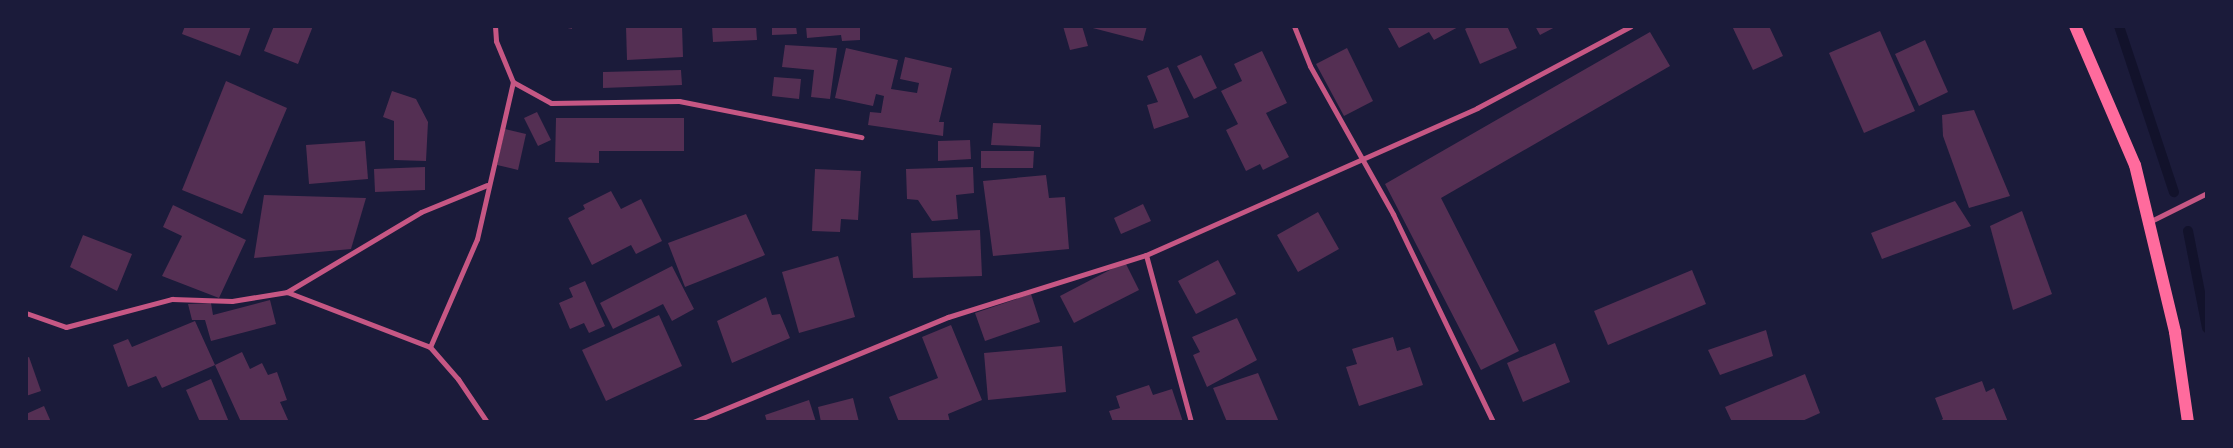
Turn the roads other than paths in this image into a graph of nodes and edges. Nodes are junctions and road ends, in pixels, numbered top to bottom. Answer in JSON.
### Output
{"nodes":[{"id":1,"x":496,"y":26,"type":"edge"},
{"id":2,"x":1294,"y":26,"type":"edge"},
{"id":3,"x":1631,"y":26,"type":"edge"},
{"id":4,"x":2075,"y":26,"type":"edge"},
{"id":5,"x":513,"y":82,"type":"junction"},
{"id":6,"x":861,"y":136,"type":"dead end"},
{"id":7,"x":1361,"y":159,"type":"junction"},
{"id":8,"x":488,"y":185,"type":"junction"},
{"id":9,"x":2207,"y":193,"type":"edge"},
{"id":10,"x":2148,"y":222,"type":"junction"},
{"id":11,"x":1146,"y":255,"type":"junction"},
{"id":12,"x":287,"y":292,"type":"junction"},
{"id":13,"x":26,"y":313,"type":"edge"},
{"id":14,"x":430,"y":348,"type":"junction"},
{"id":15,"x":487,"y":422,"type":"edge"},
{"id":16,"x":693,"y":422,"type":"edge"},
{"id":17,"x":1191,"y":422,"type":"edge"},
{"id":18,"x":1493,"y":422,"type":"edge"},
{"id":19,"x":2188,"y":422,"type":"edge"}],
"edges":[{"from":1,"to":5,"type":"street"},
{"from":2,"to":7,"type":"street"},
{"from":3,"to":7,"type":"street"},
{"from":4,"to":10,"type":"main road"},
{"from":5,"to":6,"type":"street"},
{"from":5,"to":8,"type":"street"},
{"from":7,"to":11,"type":"street"},
{"from":7,"to":18,"type":"street"},
{"from":8,"to":12,"type":"street"},
{"from":8,"to":14,"type":"street"},
{"from":9,"to":10,"type":"street"},
{"from":10,"to":19,"type":"main road"},
{"from":11,"to":16,"type":"street"},
{"from":11,"to":17,"type":"street"},
{"from":12,"to":13,"type":"street"},
{"from":12,"to":14,"type":"street"},
{"from":14,"to":15,"type":"street"}]}
